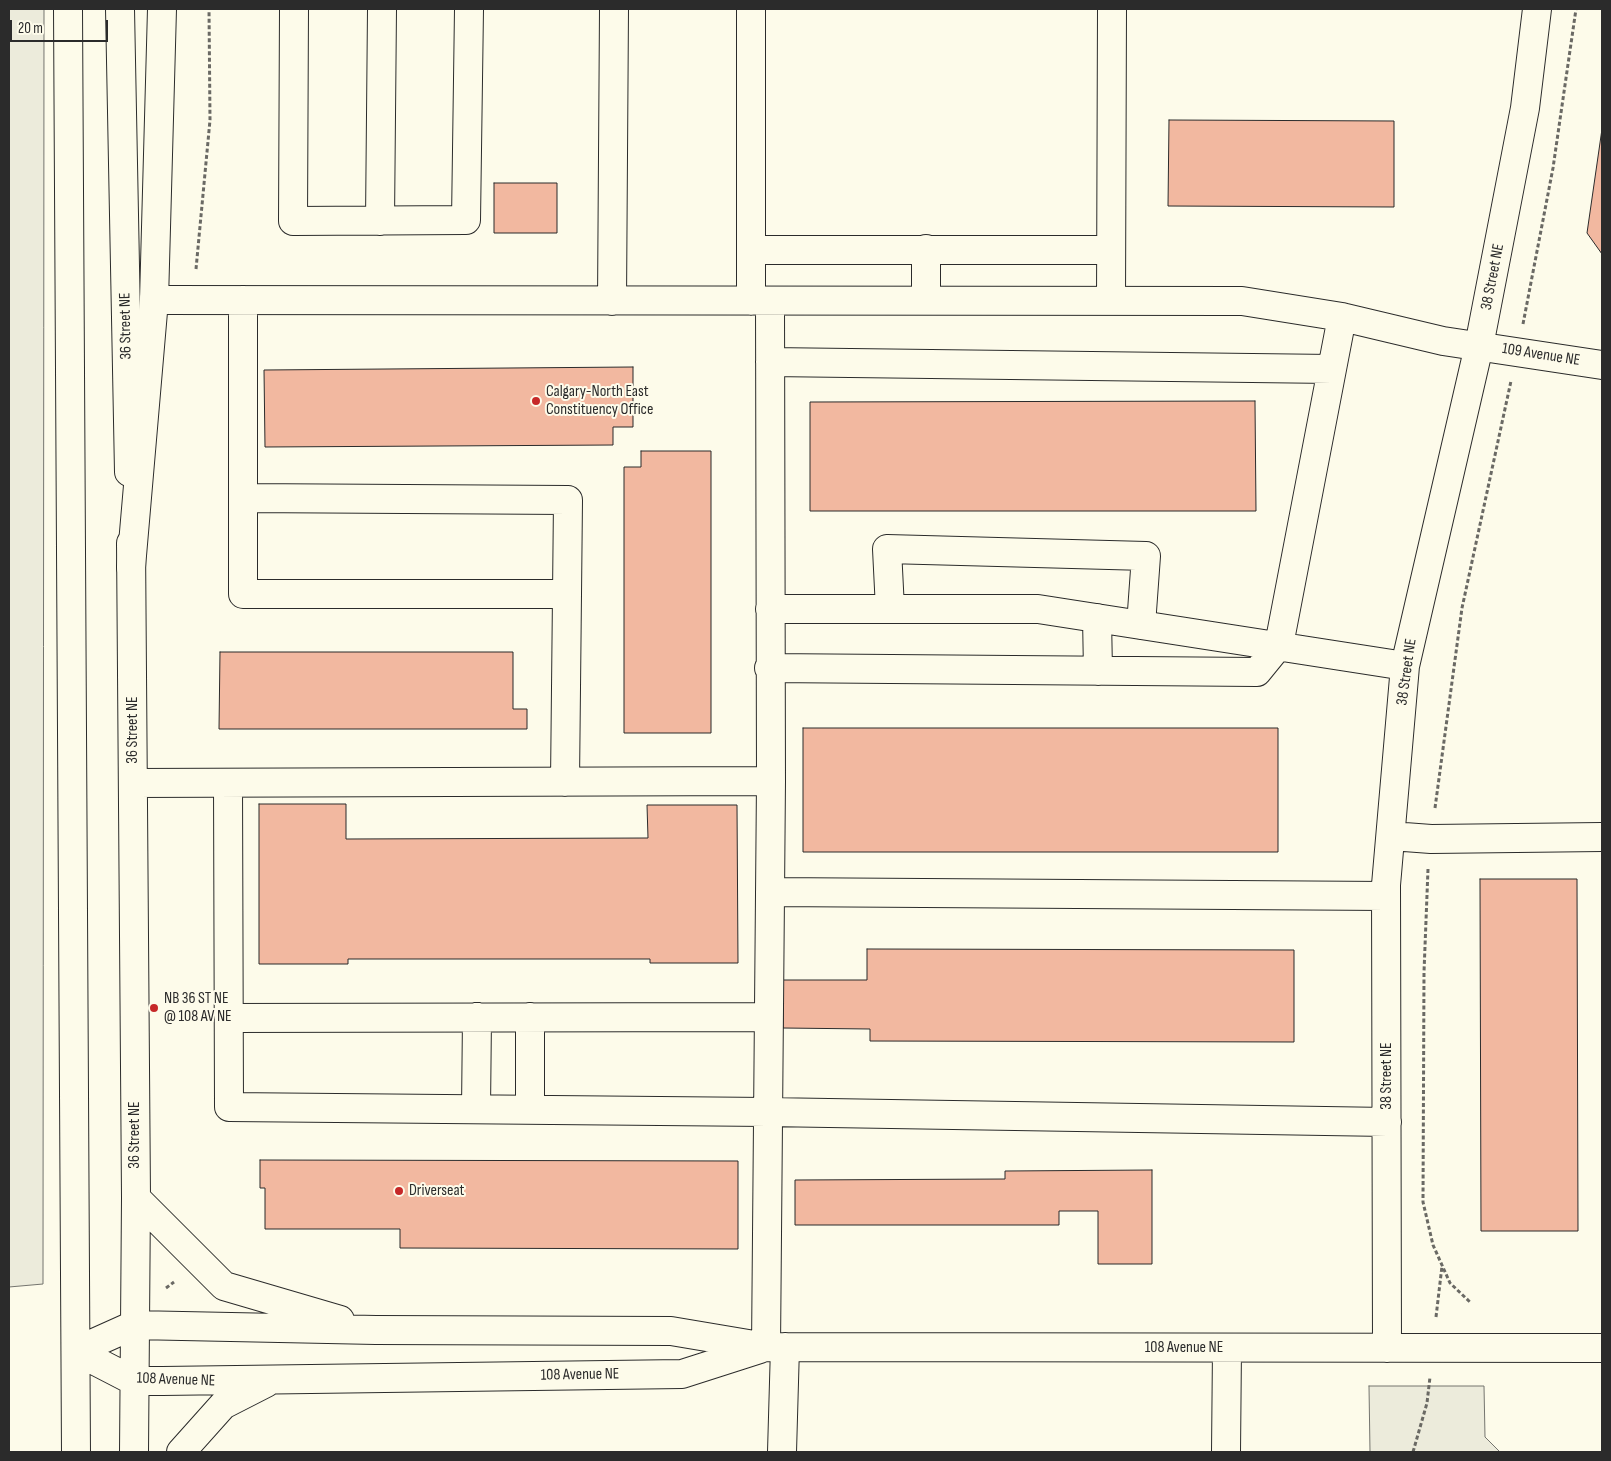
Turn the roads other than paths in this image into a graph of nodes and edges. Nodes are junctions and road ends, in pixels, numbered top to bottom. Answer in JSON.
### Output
{"nodes":[{"id":1,"x":68,"y":9,"type":"edge"},
{"id":2,"x":120,"y":9,"type":"edge"},
{"id":3,"x":162,"y":9,"type":"edge"},
{"id":4,"x":294,"y":9,"type":"edge"},
{"id":5,"x":382,"y":9,"type":"edge"},
{"id":6,"x":469,"y":9,"type":"edge"},
{"id":7,"x":614,"y":9,"type":"edge"},
{"id":8,"x":751,"y":9,"type":"edge"},
{"id":9,"x":1112,"y":9,"type":"edge"},
{"id":10,"x":1537,"y":9,"type":"edge"},
{"id":11,"x":380,"y":221,"type":"junction"},
{"id":12,"x":926,"y":249,"type":"junction"},
{"id":13,"x":751,"y":250,"type":"junction"},
{"id":14,"x":1112,"y":250,"type":"junction"},
{"id":15,"x":154,"y":300,"type":"junction"},
{"id":16,"x":244,"y":300,"type":"junction"},
{"id":17,"x":926,"y":300,"type":"junction"},
{"id":18,"x":612,"y":301,"type":"junction"},
{"id":19,"x":760,"y":301,"type":"junction"},
{"id":20,"x":1111,"y":301,"type":"junction"},
{"id":21,"x":1342,"y":317,"type":"junction"},
{"id":22,"x":1479,"y":346,"type":"junction"},
{"id":23,"x":770,"y":362,"type":"junction"},
{"id":24,"x":1602,"y":365,"type":"edge"},
{"id":25,"x":1332,"y":369,"type":"junction"},
{"id":26,"x":243,"y":498,"type":"junction"},
{"id":27,"x":131,"y":567,"type":"junction"},
{"id":28,"x":567,"y":594,"type":"junction"},
{"id":29,"x":770,"y":609,"type":"junction"},
{"id":30,"x":890,"y":610,"type":"junction"},
{"id":31,"x":1097,"y":618,"type":"junction"},
{"id":32,"x":1141,"y":625,"type":"junction"},
{"id":33,"x":1279,"y":645,"type":"junction"},
{"id":34,"x":1406,"y":666,"type":"junction"},
{"id":35,"x":769,"y":668,"type":"junction"},
{"id":36,"x":1098,"y":670,"type":"junction"},
{"id":37,"x":771,"y":781,"type":"junction"},
{"id":38,"x":565,"y":782,"type":"junction"},
{"id":39,"x":133,"y":784,"type":"junction"},
{"id":40,"x":228,"y":784,"type":"junction"},
{"id":41,"x":1391,"y":836,"type":"junction"},
{"id":42,"x":1602,"y":837,"type":"edge"},
{"id":43,"x":770,"y":892,"type":"junction"},
{"id":44,"x":1386,"y":896,"type":"junction"},
{"id":45,"x":768,"y":1017,"type":"junction"},
{"id":46,"x":229,"y":1018,"type":"junction"},
{"id":47,"x":477,"y":1018,"type":"junction"},
{"id":48,"x":530,"y":1018,"type":"junction"},
{"id":49,"x":476,"y":1109,"type":"junction"},
{"id":50,"x":530,"y":1110,"type":"junction"},
{"id":51,"x":767,"y":1112,"type":"junction"},
{"id":52,"x":1387,"y":1122,"type":"junction"},
{"id":53,"x":136,"y":1198,"type":"junction"},
{"id":54,"x":134,"y":1325,"type":"junction"},
{"id":55,"x":376,"y":1330,"type":"junction"},
{"id":56,"x":776,"y":1347,"type":"junction"},
{"id":57,"x":1227,"y":1348,"type":"junction"},
{"id":58,"x":1387,"y":1348,"type":"junction"},
{"id":59,"x":1602,"y":1348,"type":"edge"},
{"id":60,"x":76,"y":1351,"type":"junction"},
{"id":61,"x":134,"y":1381,"type":"junction"},
{"id":62,"x":270,"y":1381,"type":"junction"},
{"id":63,"x":76,"y":1452,"type":"edge"},
{"id":64,"x":134,"y":1452,"type":"edge"},
{"id":65,"x":182,"y":1452,"type":"edge"},
{"id":66,"x":782,"y":1452,"type":"edge"},
{"id":67,"x":1226,"y":1452,"type":"edge"}],
"edges":[{"from":1,"to":60,"type":"street"},
{"from":2,"to":27,"type":"street","name":"36 Street NE"},
{"from":3,"to":15,"type":"street"},
{"from":4,"to":11,"type":"street"},
{"from":5,"to":11,"type":"street"},
{"from":6,"to":11,"type":"street"},
{"from":7,"to":18,"type":"street"},
{"from":8,"to":13,"type":"street"},
{"from":9,"to":14,"type":"street"},
{"from":10,"to":22,"type":"street","name":"38 Street NE"},
{"from":12,"to":13,"type":"street"},
{"from":12,"to":14,"type":"street"},
{"from":12,"to":17,"type":"street"},
{"from":13,"to":19,"type":"street"},
{"from":14,"to":20,"type":"street"},
{"from":15,"to":16,"type":"street","name":"109 Avenue NE"},
{"from":15,"to":27,"type":"street"},
{"from":16,"to":18,"type":"street","name":"109 Avenue NE"},
{"from":16,"to":26,"type":"street"},
{"from":17,"to":19,"type":"street","name":"109 Avenue NE"},
{"from":17,"to":20,"type":"street","name":"109 Avenue NE"},
{"from":18,"to":19,"type":"street","name":"109 Avenue NE"},
{"from":19,"to":23,"type":"street"},
{"from":20,"to":21,"type":"street","name":"109 Avenue NE"},
{"from":21,"to":22,"type":"street","name":"109 Avenue NE"},
{"from":21,"to":25,"type":"street"},
{"from":22,"to":24,"type":"street","name":"109 Avenue NE"},
{"from":22,"to":34,"type":"street","name":"38 Street NE"},
{"from":23,"to":25,"type":"street"},
{"from":23,"to":29,"type":"street"},
{"from":25,"to":33,"type":"street"},
{"from":26,"to":28,"type":"street"},
{"from":26,"to":28,"type":"street"},
{"from":27,"to":39,"type":"street","name":"36 Street NE"},
{"from":28,"to":38,"type":"street"},
{"from":29,"to":30,"type":"street"},
{"from":29,"to":35,"type":"street"},
{"from":30,"to":31,"type":"street"},
{"from":30,"to":32,"type":"street"},
{"from":31,"to":32,"type":"street"},
{"from":31,"to":36,"type":"street"},
{"from":32,"to":33,"type":"street"},
{"from":33,"to":34,"type":"street"},
{"from":33,"to":36,"type":"street"},
{"from":34,"to":41,"type":"street","name":"38 Street NE"},
{"from":35,"to":36,"type":"street"},
{"from":35,"to":37,"type":"street"},
{"from":37,"to":38,"type":"street"},
{"from":37,"to":43,"type":"street"},
{"from":38,"to":40,"type":"street"},
{"from":39,"to":40,"type":"street"},
{"from":39,"to":53,"type":"street","name":"36 Street NE"},
{"from":40,"to":46,"type":"street"},
{"from":41,"to":42,"type":"street"},
{"from":41,"to":44,"type":"street","name":"38 Street NE"},
{"from":43,"to":44,"type":"street"},
{"from":43,"to":45,"type":"street"},
{"from":44,"to":52,"type":"street","name":"38 Street NE"},
{"from":45,"to":48,"type":"street"},
{"from":45,"to":51,"type":"street"},
{"from":46,"to":47,"type":"street"},
{"from":46,"to":49,"type":"street"},
{"from":47,"to":48,"type":"street"},
{"from":47,"to":49,"type":"street"},
{"from":48,"to":50,"type":"street"},
{"from":49,"to":50,"type":"street"},
{"from":50,"to":51,"type":"street"},
{"from":51,"to":52,"type":"street"},
{"from":51,"to":56,"type":"street"},
{"from":52,"to":58,"type":"street","name":"38 Street NE"},
{"from":53,"to":54,"type":"street","name":"36 Street NE"},
{"from":53,"to":55,"type":"street"},
{"from":54,"to":55,"type":"street","name":"108 Avenue NE"},
{"from":54,"to":60,"type":"street","name":"108 Avenue NE"},
{"from":54,"to":61,"type":"street","name":"36 Street NE"},
{"from":55,"to":56,"type":"street","name":"108 Avenue NE"},
{"from":56,"to":57,"type":"street","name":"108 Avenue NE"},
{"from":56,"to":62,"type":"street","name":"108 Avenue NE"},
{"from":56,"to":66,"type":"street"},
{"from":57,"to":58,"type":"street","name":"108 Avenue NE"},
{"from":57,"to":67,"type":"street"},
{"from":58,"to":59,"type":"street","name":"108 Avenue NE"},
{"from":60,"to":61,"type":"street","name":"108 Avenue NE"},
{"from":60,"to":63,"type":"street"},
{"from":61,"to":62,"type":"street","name":"108 Avenue NE"},
{"from":61,"to":64,"type":"street","name":"36 Street NE"},
{"from":62,"to":65,"type":"street"}]}
